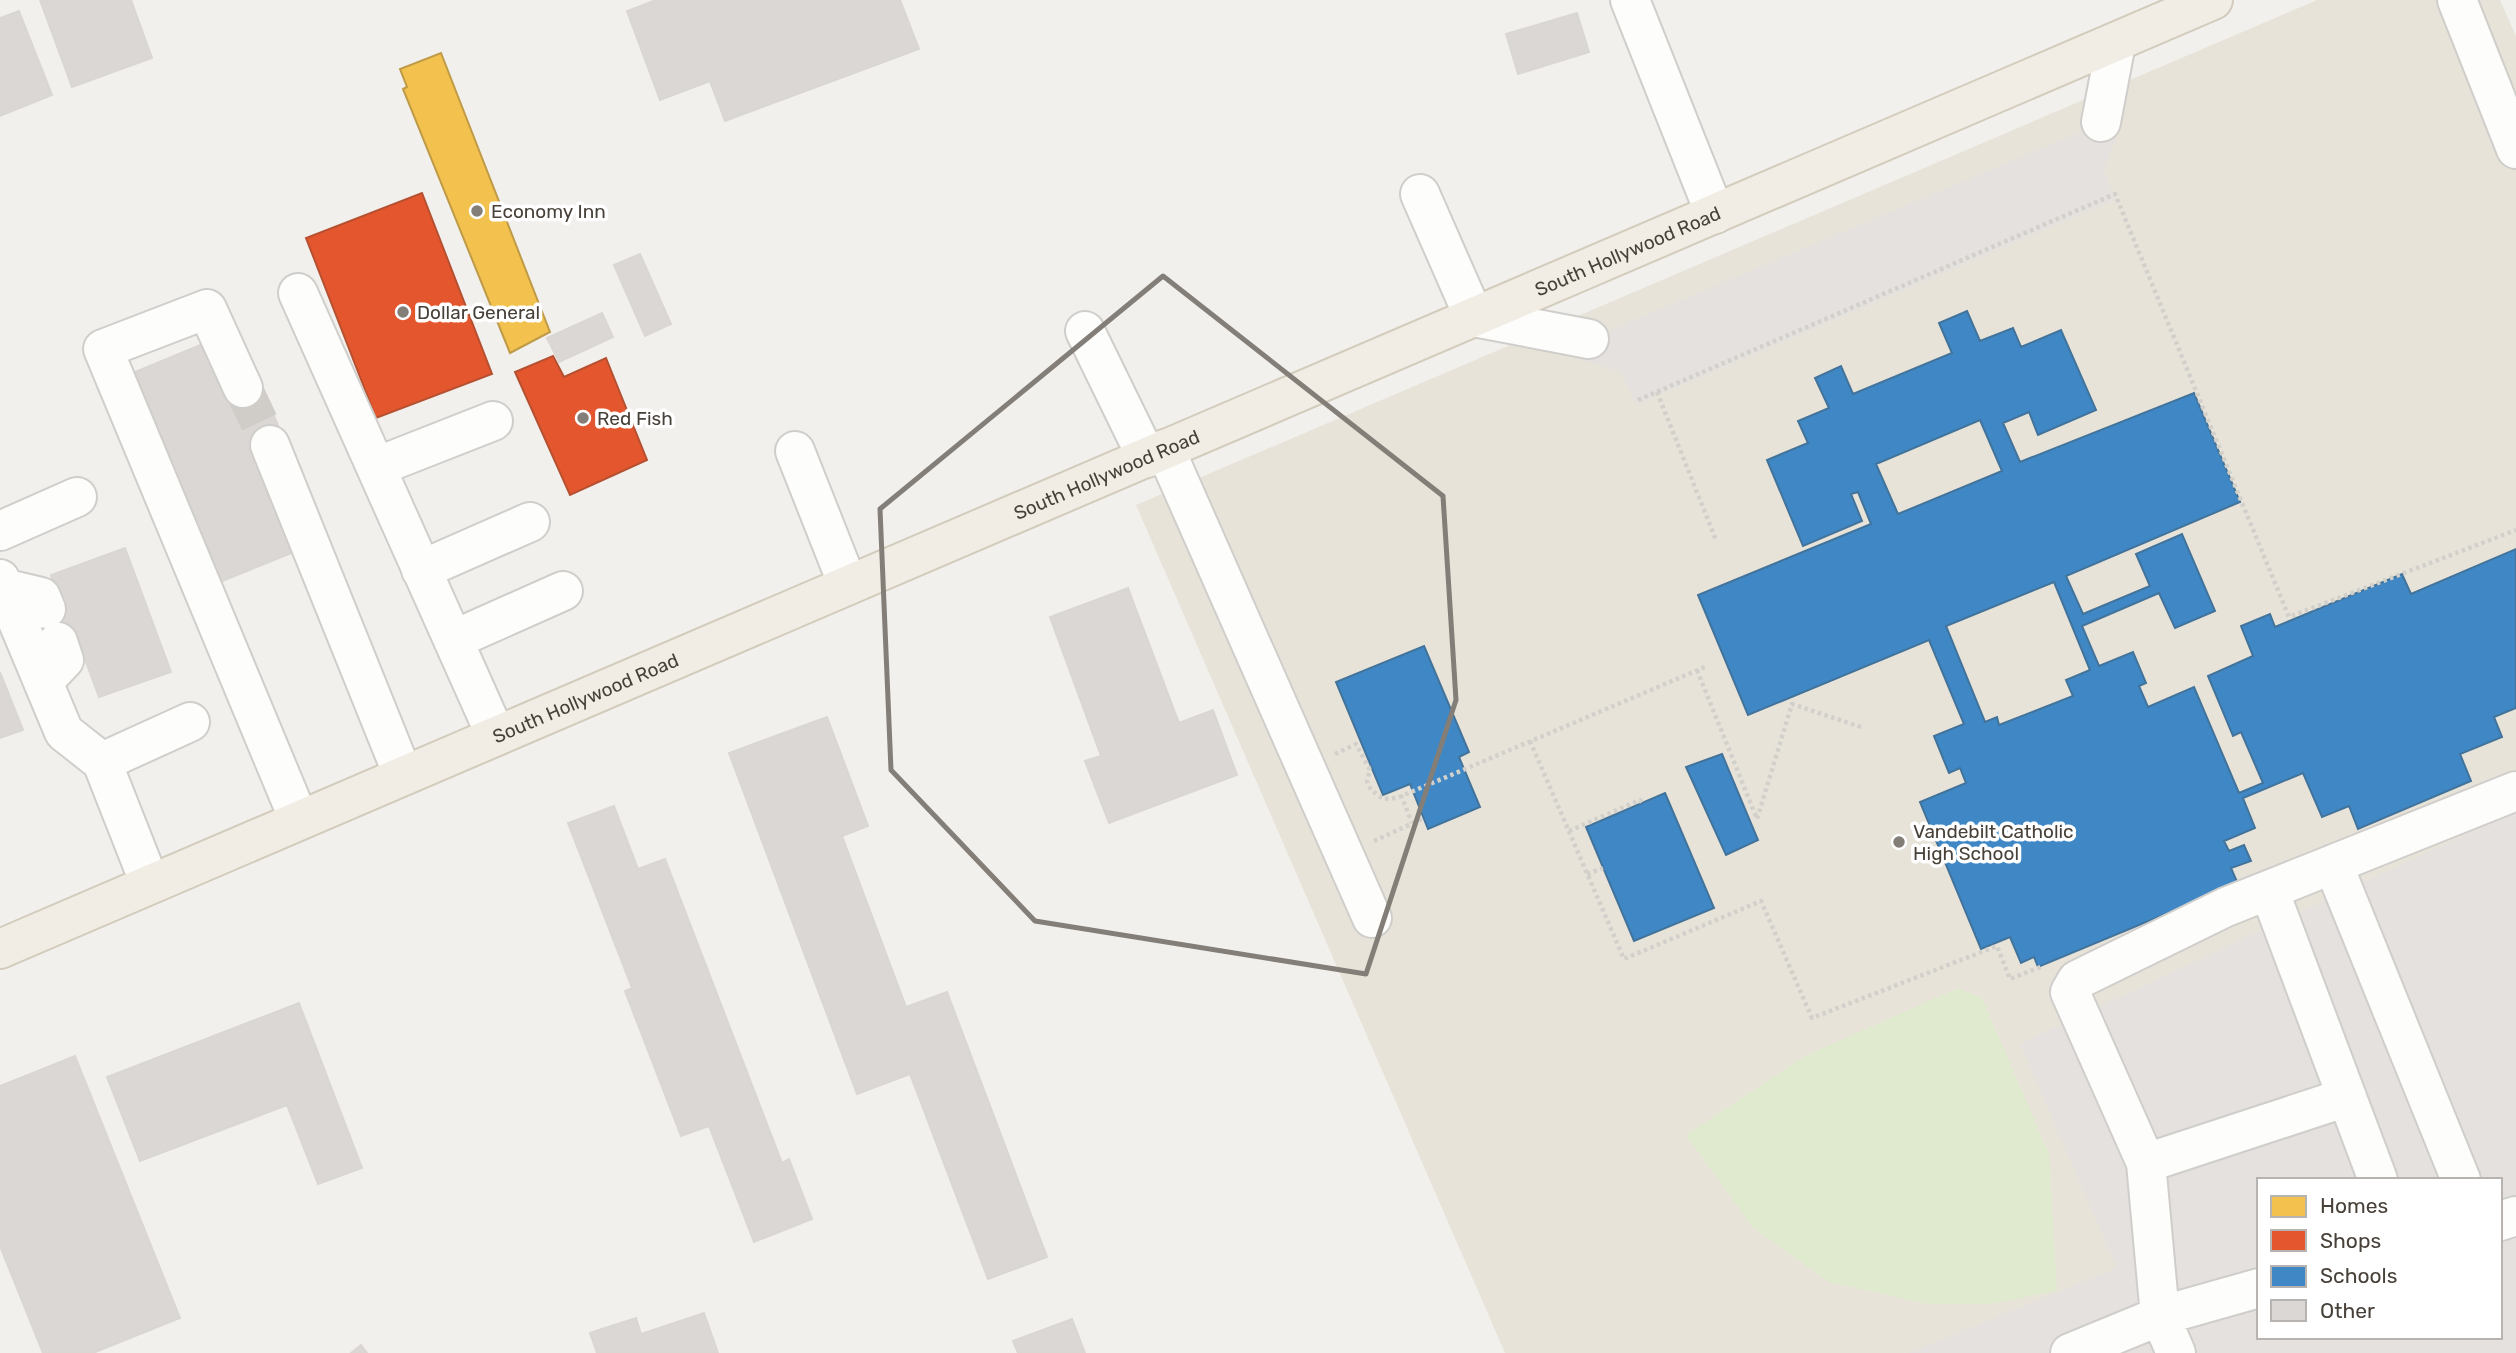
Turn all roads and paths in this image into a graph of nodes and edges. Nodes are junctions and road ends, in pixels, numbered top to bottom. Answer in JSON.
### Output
{"nodes":[{"id":1,"x":1630,"y":0,"type":"edge"},
{"id":2,"x":2213,"y":0,"type":"edge"},
{"id":3,"x":2456,"y":0,"type":"edge"},
{"id":4,"x":2116,"y":43,"type":"junction"},
{"id":5,"x":2101,"y":122,"type":"dead end"},
{"id":6,"x":2516,"y":149,"type":"edge"},
{"id":7,"x":1420,"y":194,"type":"dead end"},
{"id":8,"x":1715,"y":214,"type":"junction"},
{"id":9,"x":298,"y":293,"type":"dead end"},
{"id":10,"x":1474,"y":317,"type":"junction"},
{"id":11,"x":1085,"y":331,"type":"dead end"},
{"id":12,"x":1589,"y":339,"type":"dead end"},
{"id":13,"x":243,"y":388,"type":"tunnel mouth"},
{"id":14,"x":1657,"y":391,"type":"junction"},
{"id":15,"x":1638,"y":400,"type":"dead end"},
{"id":16,"x":493,"y":421,"type":"dead end"},
{"id":17,"x":270,"y":445,"type":"tunnel mouth"},
{"id":18,"x":795,"y":451,"type":"dead end"},
{"id":19,"x":1156,"y":454,"type":"junction"},
{"id":20,"x":376,"y":467,"type":"junction"},
{"id":21,"x":77,"y":497,"type":"dead end"},
{"id":22,"x":530,"y":522,"type":"dead end"},
{"id":23,"x":2516,"y":530,"type":"edge"},
{"id":24,"x":0,"y":531,"type":"edge"},
{"id":25,"x":1716,"y":540,"type":"dead end"},
{"id":26,"x":421,"y":570,"type":"junction"},
{"id":27,"x":2,"y":583,"type":"edge"},
{"id":28,"x":848,"y":585,"type":"junction"},
{"id":29,"x":564,"y":591,"type":"dead end"},
{"id":30,"x":453,"y":640,"type":"junction"},
{"id":31,"x":1705,"y":667,"type":"dead end"},
{"id":32,"x":1697,"y":670,"type":"junction"},
{"id":33,"x":43,"y":682,"type":"junction"},
{"id":34,"x":190,"y":722,"type":"dead end"},
{"id":35,"x":1864,"y":728,"type":"dead end"},
{"id":36,"x":496,"y":736,"type":"junction"},
{"id":37,"x":1530,"y":741,"type":"junction"},
{"id":38,"x":102,"y":762,"type":"junction"},
{"id":39,"x":1306,"y":767,"type":"junction"},
{"id":40,"x":404,"y":775,"type":"junction"},
{"id":41,"x":2516,"y":791,"type":"edge"},
{"id":42,"x":1401,"y":795,"type":"junction"},
{"id":43,"x":1642,"y":803,"type":"dead end"},
{"id":44,"x":1424,"y":818,"type":"dead end"},
{"id":45,"x":299,"y":820,"type":"junction"},
{"id":46,"x":1412,"y":823,"type":"junction"},
{"id":47,"x":1569,"y":831,"type":"junction"},
{"id":48,"x":1345,"y":855,"type":"junction"},
{"id":49,"x":2333,"y":864,"type":"junction"},
{"id":50,"x":1603,"y":868,"type":"dead end"},
{"id":51,"x":1587,"y":873,"type":"junction"},
{"id":52,"x":150,"y":884,"type":"junction"},
{"id":53,"x":2269,"y":890,"type":"junction"},
{"id":54,"x":1373,"y":918,"type":"dead end"},
{"id":55,"x":0,"y":948,"type":"edge"},
{"id":56,"x":2045,"y":965,"type":"dead end"},
{"id":57,"x":2347,"y":1097,"type":"junction"},
{"id":58,"x":2146,"y":1163,"type":"junction"},
{"id":59,"x":2377,"y":1178,"type":"edge"},
{"id":60,"x":2460,"y":1178,"type":"edge"},
{"id":61,"x":2257,"y":1289,"type":"edge"},
{"id":62,"x":2160,"y":1316,"type":"junction"},
{"id":63,"x":2070,"y":1353,"type":"edge"},
{"id":64,"x":2176,"y":1353,"type":"edge"}],
"edges":[{"from":1,"to":8,"type":"street"},
{"from":2,"to":4,"type":"main road","name":"South Hollywood Road"},
{"from":3,"to":6,"type":"street"},
{"from":4,"to":5,"type":"street"},
{"from":4,"to":8,"type":"main road","name":"South Hollywood Road"},
{"from":7,"to":10,"type":"street"},
{"from":8,"to":10,"type":"main road","name":"South Hollywood Road"},
{"from":9,"to":20,"type":"street"},
{"from":10,"to":12,"type":"street"},
{"from":10,"to":19,"type":"main road","name":"South Hollywood Road"},
{"from":11,"to":19,"type":"street"},
{"from":13,"to":45,"type":"street"},
{"from":14,"to":15,"type":"path"},
{"from":14,"to":23,"type":"path"},
{"from":14,"to":25,"type":"path"},
{"from":16,"to":20,"type":"street"},
{"from":17,"to":40,"type":"street"},
{"from":18,"to":28,"type":"street"},
{"from":19,"to":28,"type":"main road","name":"South Hollywood Road"},
{"from":19,"to":39,"type":"street"},
{"from":20,"to":26,"type":"street"},
{"from":21,"to":24,"type":"street"},
{"from":22,"to":26,"type":"street"},
{"from":26,"to":30,"type":"street"},
{"from":27,"to":33,"type":"street"},
{"from":27,"to":33,"type":"street"},
{"from":28,"to":36,"type":"main road","name":"South Hollywood Road"},
{"from":29,"to":30,"type":"street"},
{"from":30,"to":36,"type":"street"},
{"from":31,"to":32,"type":"path"},
{"from":32,"to":35,"type":"path"},
{"from":32,"to":37,"type":"path"},
{"from":33,"to":38,"type":"street"},
{"from":34,"to":38,"type":"street"},
{"from":36,"to":40,"type":"main road","name":"South Hollywood Road"},
{"from":37,"to":42,"type":"path"},
{"from":37,"to":47,"type":"path"},
{"from":38,"to":52,"type":"street"},
{"from":39,"to":42,"type":"path"},
{"from":39,"to":48,"type":"street"},
{"from":40,"to":45,"type":"main road","name":"South Hollywood Road"},
{"from":41,"to":49,"type":"street"},
{"from":42,"to":46,"type":"path"},
{"from":43,"to":47,"type":"path"},
{"from":44,"to":46,"type":"path"},
{"from":45,"to":52,"type":"main road","name":"South Hollywood Road"},
{"from":46,"to":48,"type":"path"},
{"from":47,"to":51,"type":"path"},
{"from":48,"to":54,"type":"street"},
{"from":49,"to":53,"type":"street"},
{"from":49,"to":60,"type":"street"},
{"from":50,"to":51,"type":"path"},
{"from":51,"to":56,"type":"path"},
{"from":52,"to":55,"type":"main road","name":"South Hollywood Road"},
{"from":53,"to":57,"type":"street"},
{"from":53,"to":58,"type":"street"},
{"from":57,"to":58,"type":"street"},
{"from":57,"to":59,"type":"street"},
{"from":58,"to":62,"type":"street"},
{"from":61,"to":62,"type":"street"},
{"from":62,"to":63,"type":"street"},
{"from":62,"to":64,"type":"street"}]}
